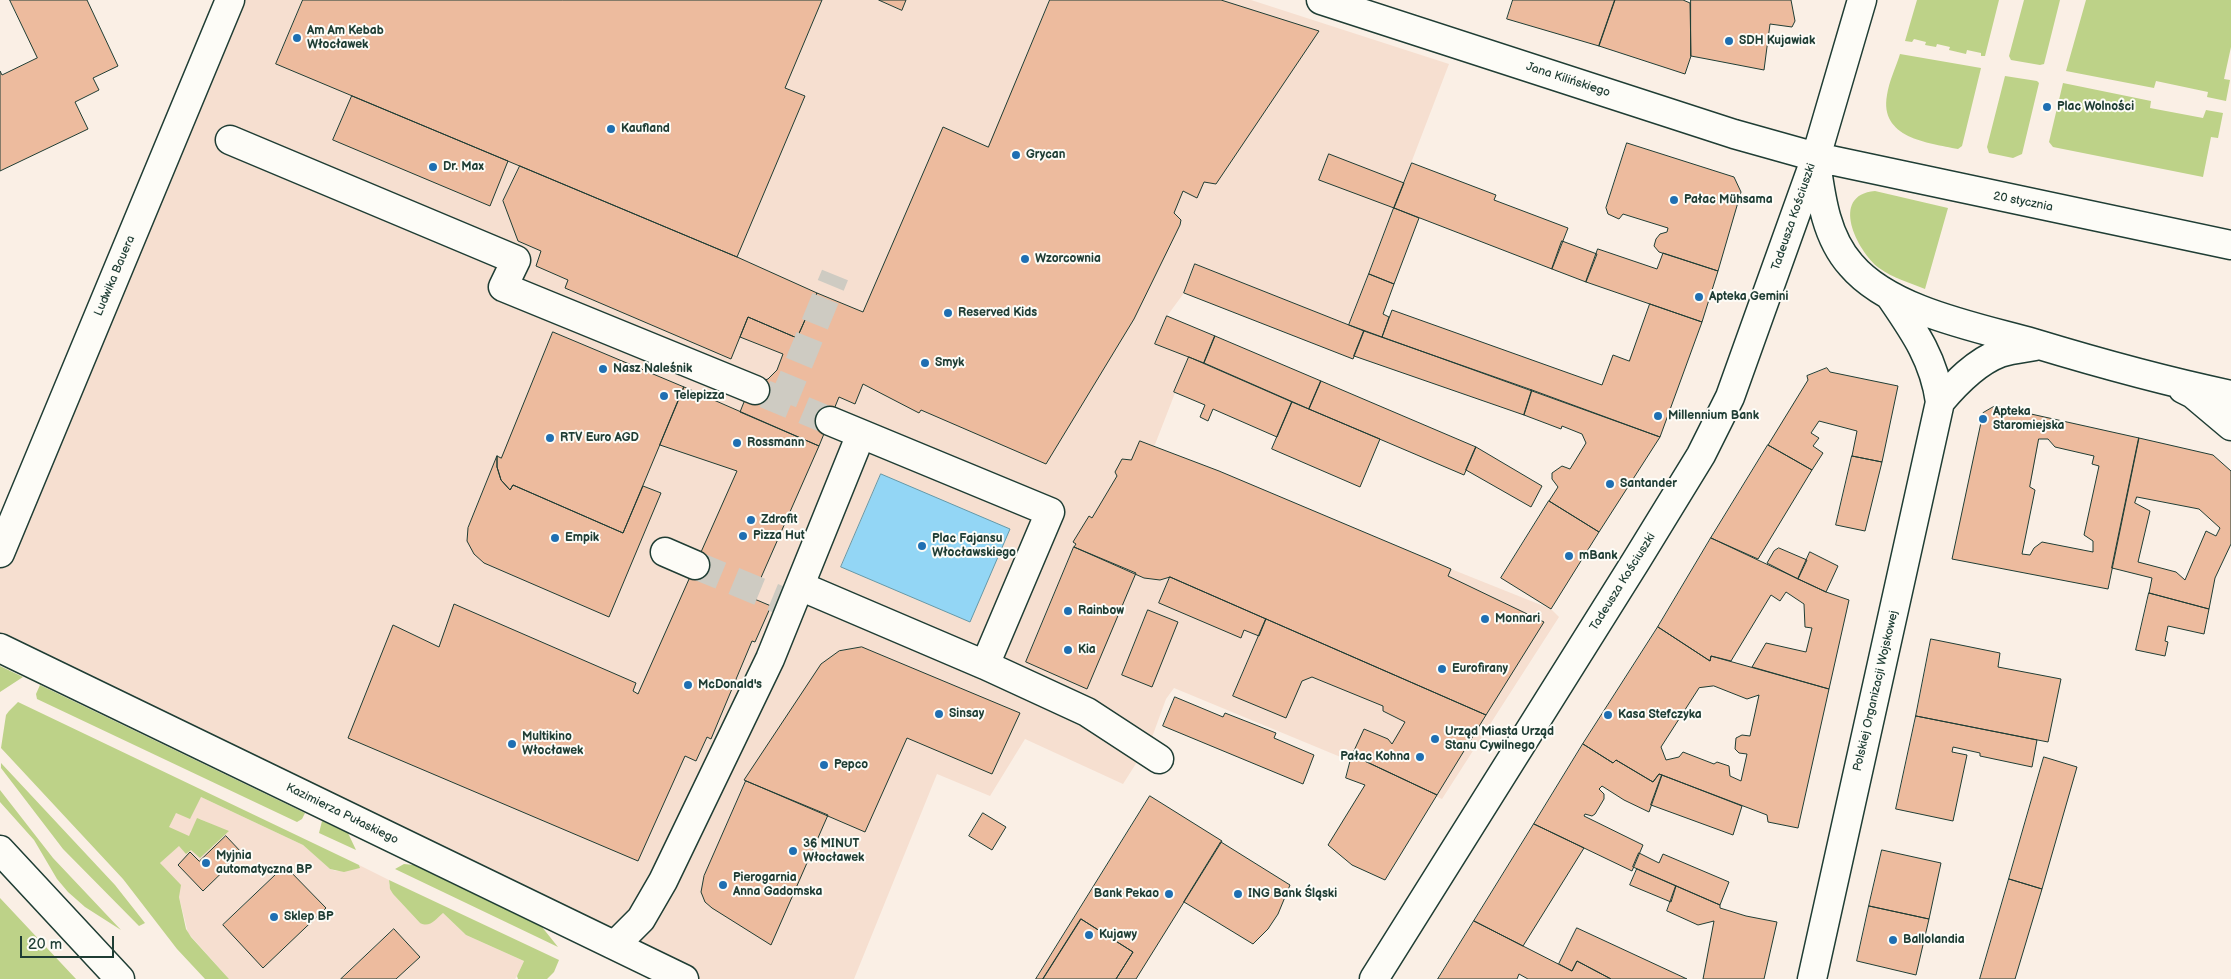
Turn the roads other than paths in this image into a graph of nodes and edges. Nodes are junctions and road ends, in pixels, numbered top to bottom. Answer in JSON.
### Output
{"nodes":[{"id":1,"x":230,"y":0,"type":"edge"},
{"id":2,"x":1321,"y":0,"type":"edge"},
{"id":3,"x":1862,"y":0,"type":"edge"},
{"id":4,"x":230,"y":140,"type":"dead end"},
{"id":5,"x":1816,"y":158,"type":"junction"},
{"id":6,"x":2231,"y":245,"type":"edge"},
{"id":7,"x":1890,"y":296,"type":"junction"},
{"id":8,"x":2039,"y":345,"type":"junction"},
{"id":9,"x":2171,"y":383,"type":"junction"},
{"id":10,"x":755,"y":390,"type":"tunnel mouth"},
{"id":11,"x":2231,"y":395,"type":"edge"},
{"id":12,"x":1940,"y":402,"type":"junction"},
{"id":13,"x":830,"y":421,"type":"tunnel mouth"},
{"id":14,"x":2231,"y":426,"type":"edge"},
{"id":15,"x":862,"y":434,"type":"junction"},
{"id":16,"x":665,"y":552,"type":"dead end"},
{"id":17,"x":0,"y":553,"type":"edge"},
{"id":18,"x":695,"y":565,"type":"tunnel mouth"},
{"id":19,"x":800,"y":586,"type":"junction"},
{"id":20,"x":0,"y":648,"type":"edge"},
{"id":21,"x":985,"y":665,"type":"junction"},
{"id":22,"x":1159,"y":759,"type":"dead end"},
{"id":23,"x":1,"y":852,"type":"edge"},
{"id":24,"x":615,"y":945,"type":"junction"},
{"id":25,"x":120,"y":979,"type":"edge"},
{"id":26,"x":684,"y":979,"type":"edge"},
{"id":27,"x":1374,"y":979,"type":"edge"},
{"id":28,"x":1812,"y":979,"type":"edge"}],
"edges":[{"from":1,"to":17,"type":"street","name":"Ludwika Bauera"},
{"from":2,"to":5,"type":"street","name":"Jana Kilińskiego"},
{"from":3,"to":5,"type":"street"},
{"from":4,"to":10,"type":"street"},
{"from":5,"to":6,"type":"street","name":"20 stycznia"},
{"from":5,"to":7,"type":"street"},
{"from":5,"to":27,"type":"street","name":"Tadeusza Kościuszki"},
{"from":7,"to":8,"type":"street"},
{"from":7,"to":12,"type":"street","name":"Polskiej Organizacji Wojskowej"},
{"from":8,"to":9,"type":"street"},
{"from":8,"to":12,"type":"street"},
{"from":9,"to":11,"type":"street"},
{"from":9,"to":14,"type":"street"},
{"from":12,"to":28,"type":"street","name":"Polskiej Organizacji Wojskowej"},
{"from":13,"to":15,"type":"street"},
{"from":15,"to":19,"type":"street"},
{"from":15,"to":21,"type":"street"},
{"from":16,"to":18,"type":"street"},
{"from":19,"to":21,"type":"street"},
{"from":19,"to":24,"type":"street"},
{"from":20,"to":24,"type":"street","name":"Kazimierza Pułaskiego"},
{"from":21,"to":22,"type":"street"},
{"from":23,"to":25,"type":"street"},
{"from":24,"to":26,"type":"street","name":"Kazimierza Pułaskiego"}]}
